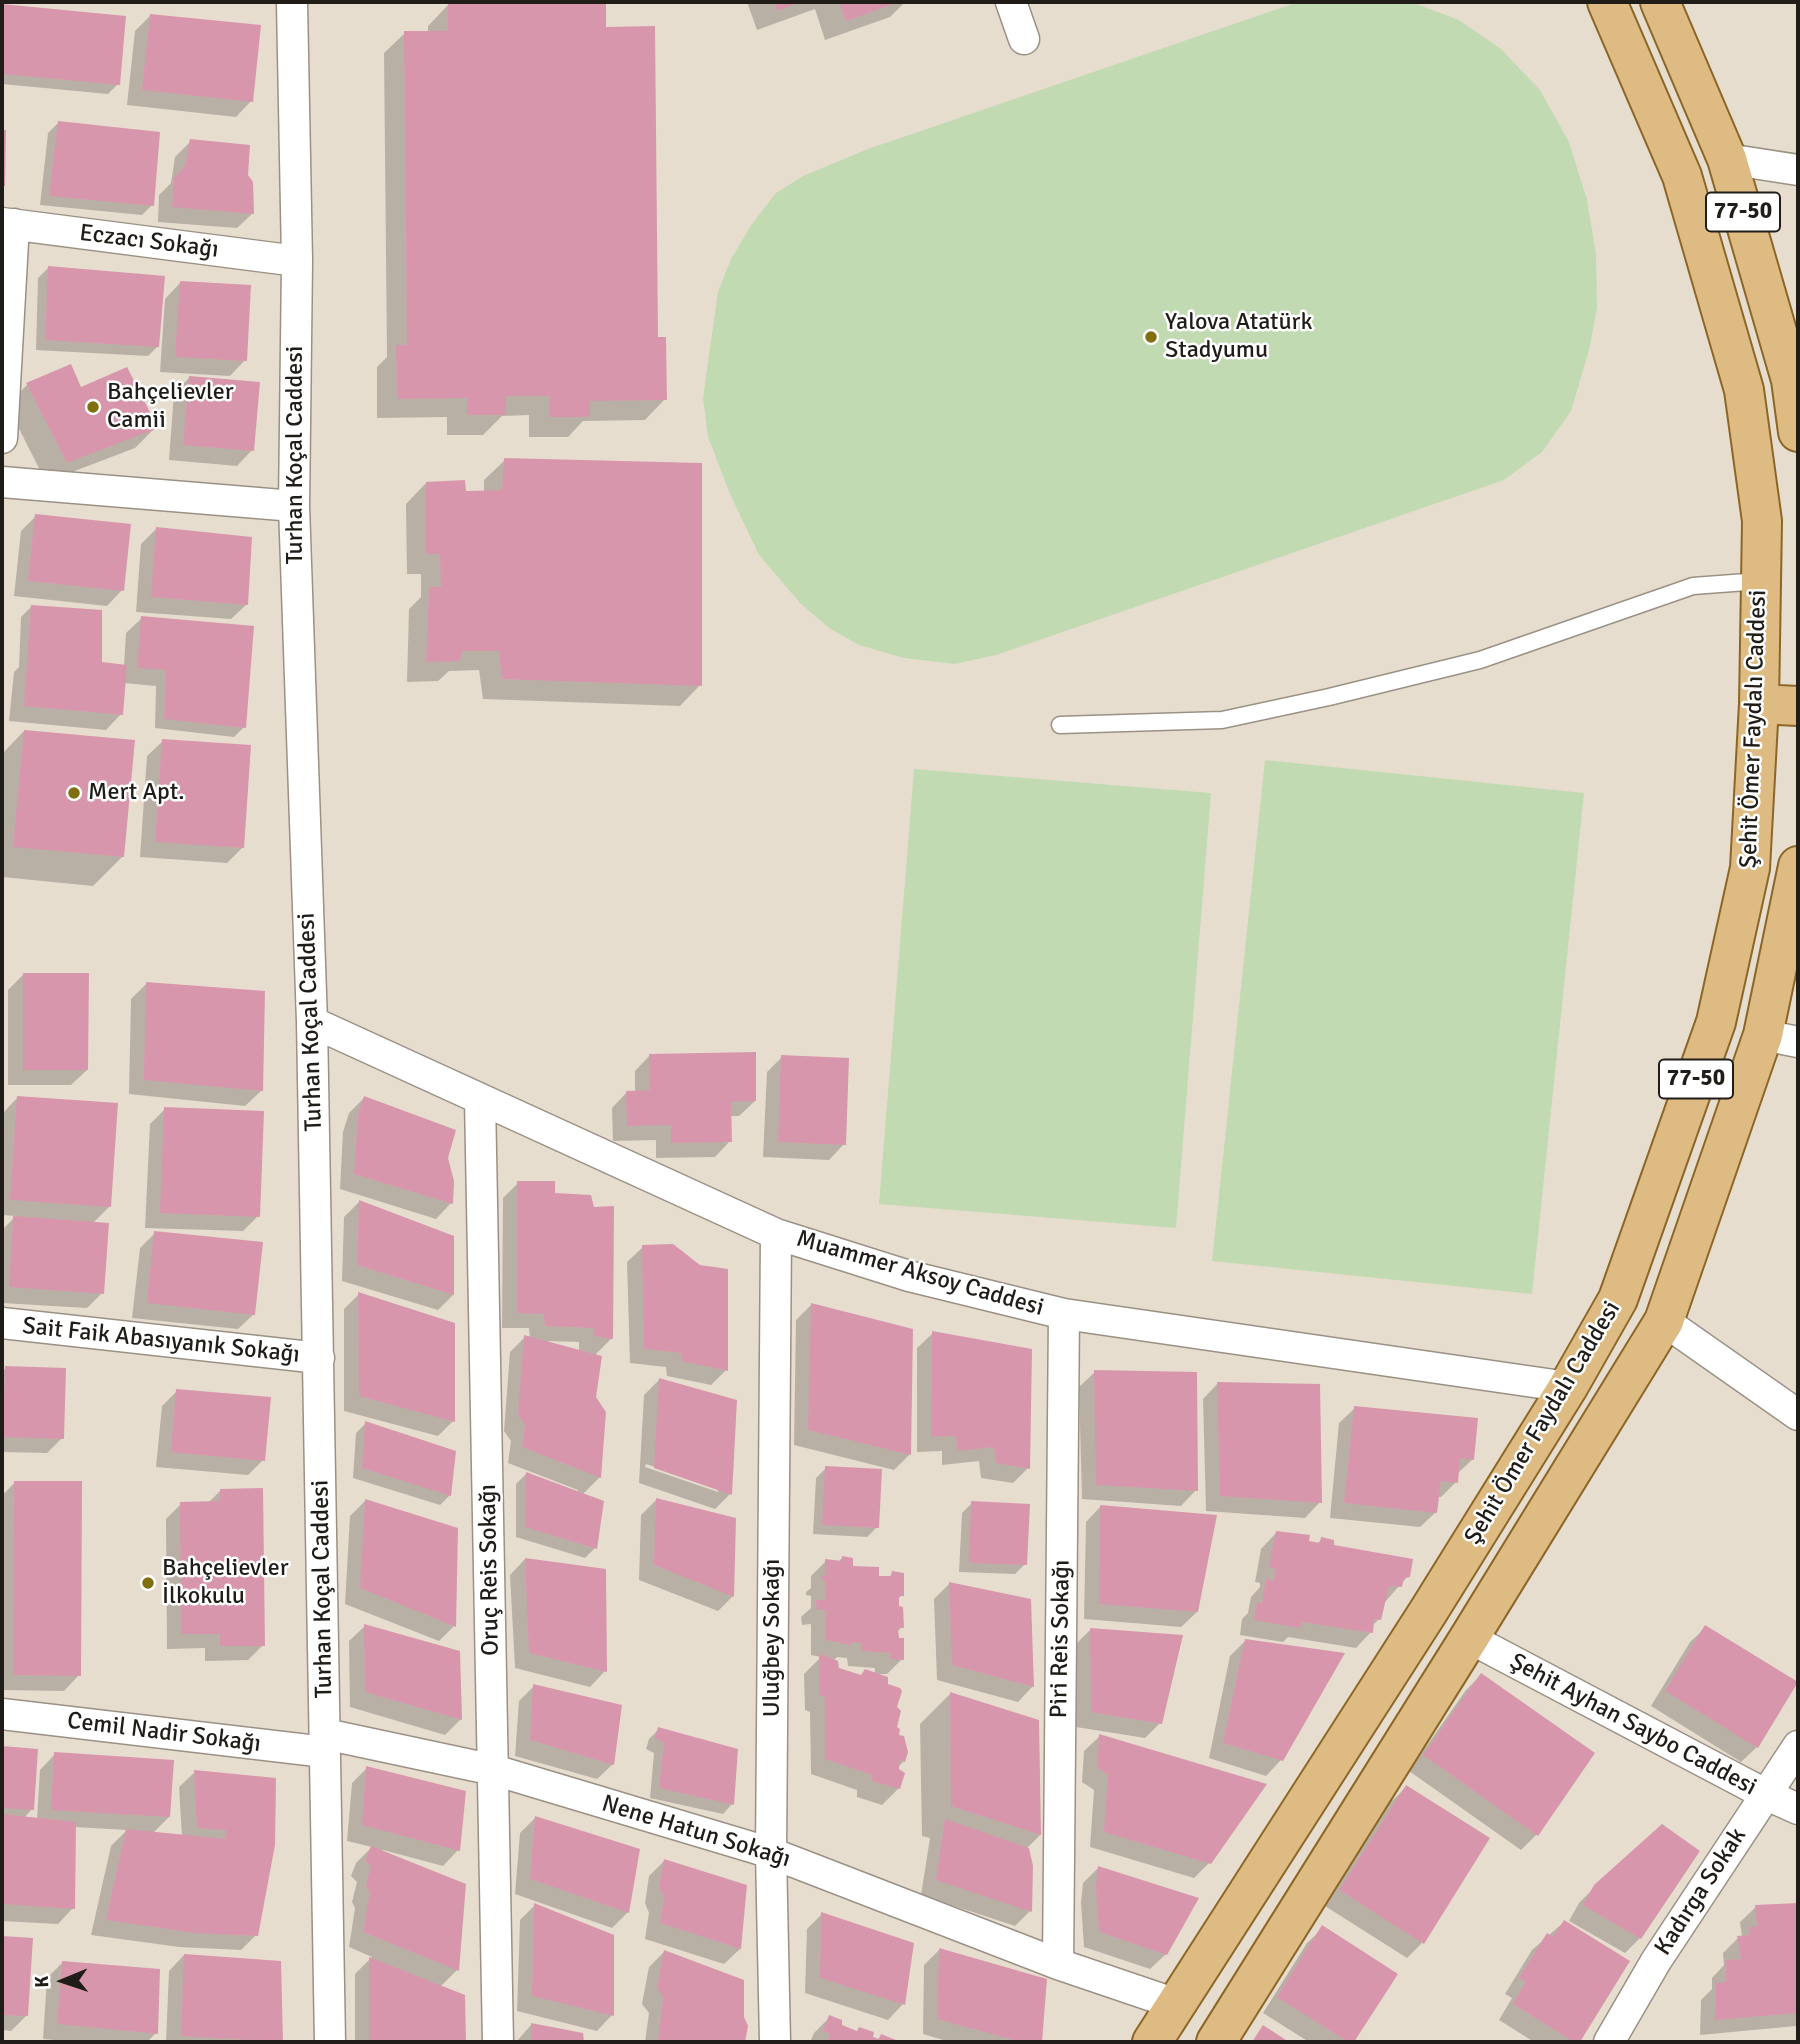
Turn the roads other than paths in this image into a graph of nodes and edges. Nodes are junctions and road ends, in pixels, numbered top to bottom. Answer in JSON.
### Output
{"nodes":[{"id":1,"x":292,"y":2,"type":"edge"},
{"id":2,"x":1011,"y":2,"type":"edge"},
{"id":3,"x":1607,"y":2,"type":"edge"},
{"id":4,"x":1660,"y":2,"type":"edge"},
{"id":5,"x":1024,"y":39,"type":"dead end"},
{"id":6,"x":1727,"y":159,"type":"junction"},
{"id":7,"x":1798,"y":170,"type":"edge"},
{"id":8,"x":8,"y":223,"type":"edge"},
{"id":9,"x":297,"y":261,"type":"junction"},
{"id":10,"x":1798,"y":432,"type":"edge"},
{"id":11,"x":2,"y":438,"type":"edge"},
{"id":12,"x":2,"y":482,"type":"edge"},
{"id":13,"x":294,"y":506,"type":"junction"},
{"id":14,"x":1760,"y":581,"type":"junction"},
{"id":15,"x":1759,"y":704,"type":"junction"},
{"id":16,"x":1798,"y":706,"type":"edge"},
{"id":17,"x":1060,"y":726,"type":"dead end"},
{"id":18,"x":1798,"y":866,"type":"edge"},
{"id":19,"x":312,"y":1022,"type":"junction"},
{"id":20,"x":1781,"y":1039,"type":"edge"},
{"id":21,"x":480,"y":1099,"type":"junction"},
{"id":22,"x":776,"y":1234,"type":"junction"},
{"id":23,"x":1064,"y":1314,"type":"junction"},
{"id":24,"x":1664,"y":1321,"type":"junction"},
{"id":25,"x":2,"y":1323,"type":"edge"},
{"id":26,"x":319,"y":1358,"type":"junction"},
{"id":27,"x":1568,"y":1387,"type":"junction"},
{"id":28,"x":1798,"y":1415,"type":"edge"},
{"id":29,"x":1469,"y":1638,"type":"junction"},
{"id":30,"x":2,"y":1714,"type":"edge"},
{"id":31,"x":325,"y":1743,"type":"junction"},
{"id":32,"x":1798,"y":1746,"type":"edge"},
{"id":33,"x":494,"y":1770,"type":"junction"},
{"id":34,"x":1765,"y":1794,"type":"junction"},
{"id":35,"x":1798,"y":1809,"type":"edge"},
{"id":36,"x":771,"y":1853,"type":"junction"},
{"id":37,"x":1058,"y":1964,"type":"junction"},
{"id":38,"x":1176,"y":2004,"type":"junction"},
{"id":39,"x":330,"y":2042,"type":"edge"},
{"id":40,"x":498,"y":2042,"type":"edge"},
{"id":41,"x":775,"y":2042,"type":"edge"},
{"id":42,"x":1153,"y":2042,"type":"edge"},
{"id":43,"x":1216,"y":2042,"type":"edge"},
{"id":44,"x":1609,"y":2042,"type":"edge"}],
"edges":[{"from":1,"to":9,"type":"street","name":"Turhan Koçal Caddesi"},
{"from":2,"to":5,"type":"street"},
{"from":3,"to":14,"type":"main road","name":"Şehit Ömer Faydalı Caddesi","number":"77-50"},
{"from":4,"to":6,"type":"main road","number":"77-50"},
{"from":6,"to":7,"type":"street"},
{"from":6,"to":10,"type":"main road","number":"77-50"},
{"from":8,"to":9,"type":"street","name":"Eczacı Sokağı"},
{"from":8,"to":11,"type":"street"},
{"from":9,"to":13,"type":"street","name":"Turhan Koçal Caddesi"},
{"from":12,"to":13,"type":"street"},
{"from":13,"to":19,"type":"street","name":"Turhan Koçal Caddesi"},
{"from":14,"to":15,"type":"main road","name":"Şehit Ömer Faydalı Caddesi","number":"77-50"},
{"from":14,"to":17,"type":"lane"},
{"from":15,"to":16,"type":"main road"},
{"from":15,"to":27,"type":"main road","name":"Şehit Ömer Faydalı Caddesi","number":"77-50"},
{"from":18,"to":20,"type":"main road","name":"Şehit Ömer Faydalı Caddesi","number":"77-50"},
{"from":19,"to":21,"type":"street","name":"Muammer Aksoy Caddesi"},
{"from":19,"to":26,"type":"street","name":"Turhan Koçal Caddesi"},
{"from":20,"to":24,"type":"main road","name":"Şehit Ömer Faydalı Caddesi","number":"77-50"},
{"from":21,"to":22,"type":"street","name":"Muammer Aksoy Caddesi"},
{"from":21,"to":33,"type":"street","name":"Oruç Reis Sokağı"},
{"from":22,"to":23,"type":"street","name":"Muammer Aksoy Caddesi"},
{"from":22,"to":36,"type":"street","name":"Uluğbey Sokağı"},
{"from":23,"to":27,"type":"street","name":"Muammer Aksoy Caddesi"},
{"from":23,"to":37,"type":"street","name":"Piri Reis Sokağı"},
{"from":24,"to":28,"type":"street"},
{"from":24,"to":29,"type":"main road","name":"Şehit Ömer Faydalı Caddesi","number":"77-50"},
{"from":25,"to":26,"type":"street","name":"Sait Faik Abasıyanık Sokağı"},
{"from":26,"to":31,"type":"street","name":"Turhan Koçal Caddesi"},
{"from":27,"to":38,"type":"main road","name":"Şehit Ömer Faydalı Caddesi","number":"77-50"},
{"from":29,"to":34,"type":"street","name":"Şehit Ayhan Saybo Caddesi"},
{"from":29,"to":43,"type":"main road","name":"Şehit Ömer Faydalı Caddesi","number":"77-50"},
{"from":30,"to":31,"type":"street","name":"Cemil Nadir Sokağı"},
{"from":31,"to":33,"type":"street","name":"Nene Hatun Sokağı"},
{"from":31,"to":39,"type":"street","name":"Turhan Koçal Caddesi"},
{"from":32,"to":34,"type":"street","name":"Kadırga Sokak"},
{"from":33,"to":36,"type":"street","name":"Nene Hatun Sokağı"},
{"from":33,"to":40,"type":"street","name":"Oruç Reis Sokağı"},
{"from":34,"to":35,"type":"street","name":"Şehit Ayhan Saybo Caddesi"},
{"from":34,"to":44,"type":"street","name":"Kadırga Sokak"},
{"from":36,"to":37,"type":"street","name":"Nene Hatun Sokağı"},
{"from":36,"to":41,"type":"street","name":"Uluğbey Sokağı"},
{"from":37,"to":38,"type":"street","name":"Nene Hatun Sokağı"},
{"from":38,"to":42,"type":"main road","name":"Şehit Ömer Faydalı Caddesi","number":"77-50"}]}
